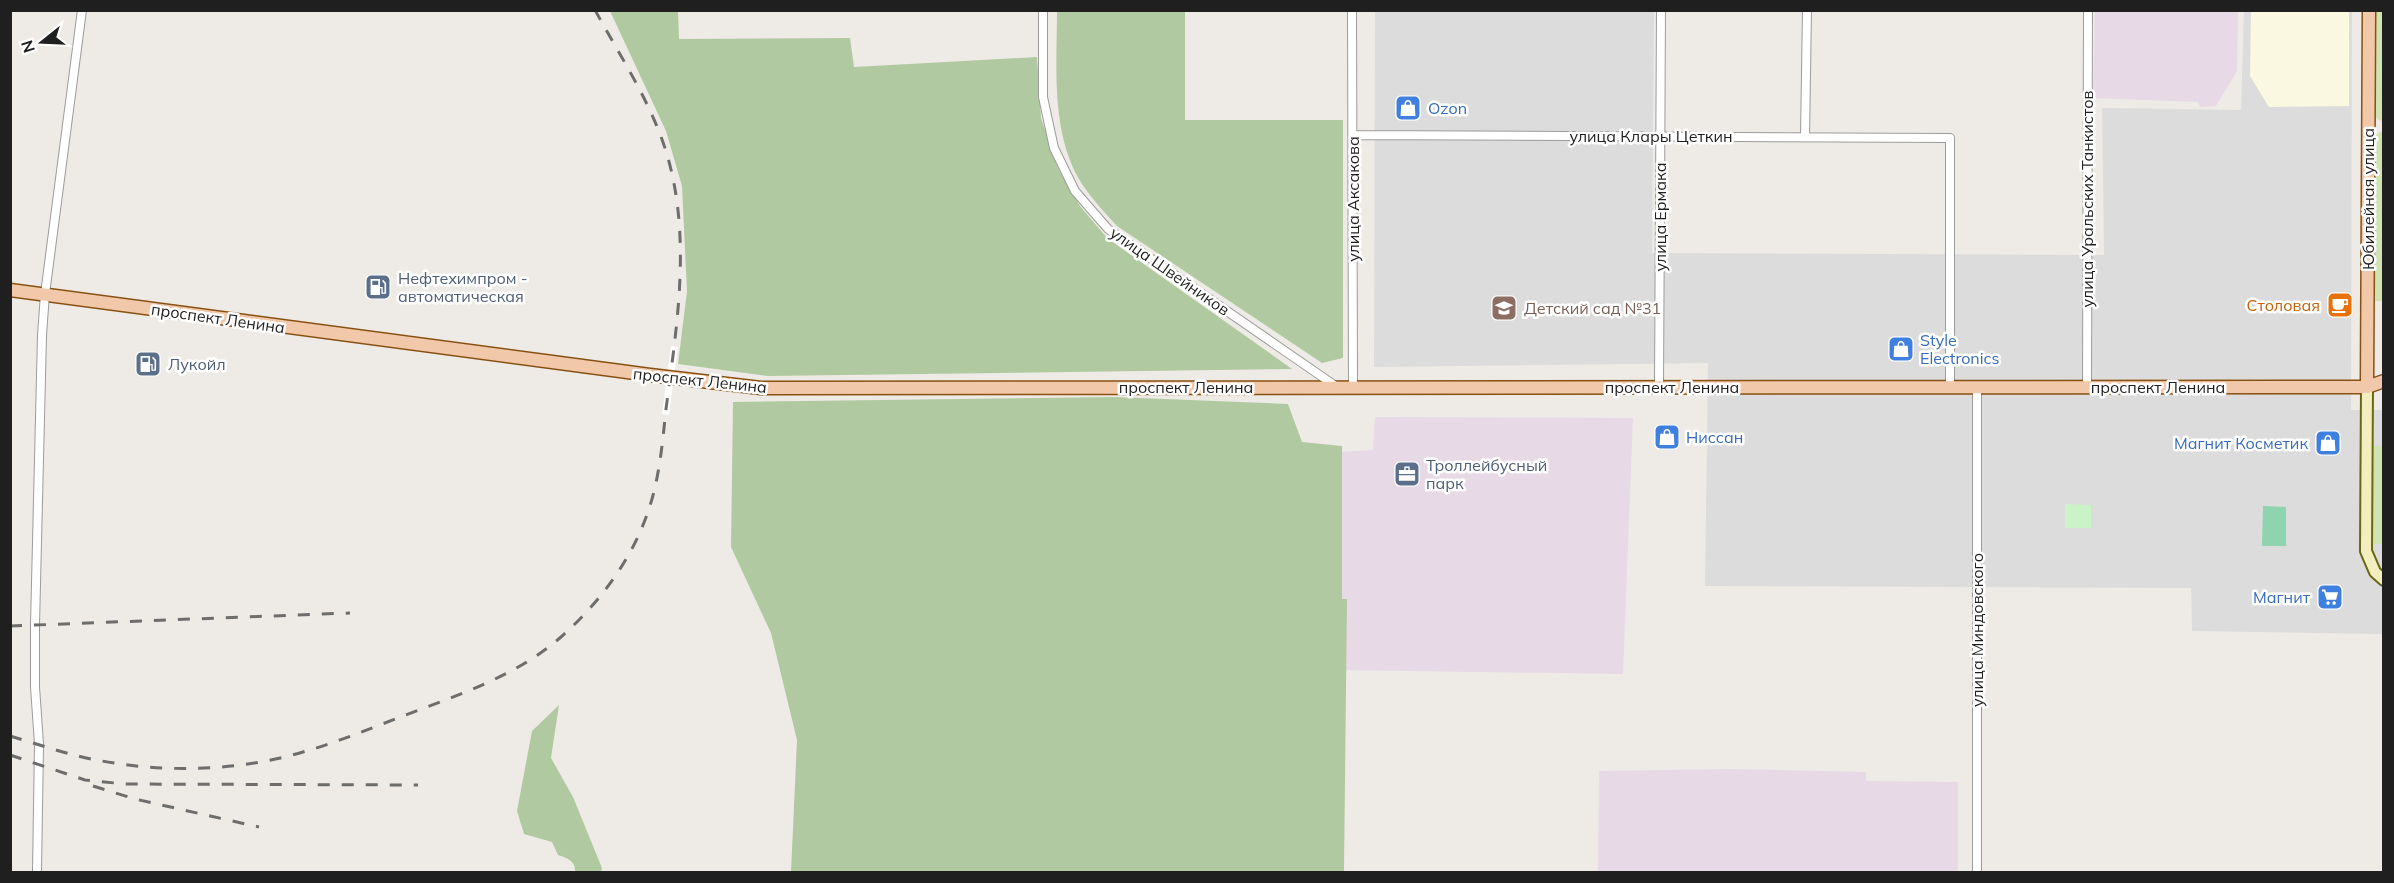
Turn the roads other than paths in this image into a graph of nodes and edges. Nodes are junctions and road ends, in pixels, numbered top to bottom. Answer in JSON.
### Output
{"nodes":[{"id":1,"x":82,"y":10,"type":"edge"},
{"id":2,"x":1042,"y":10,"type":"edge"},
{"id":3,"x":1352,"y":10,"type":"edge"},
{"id":4,"x":1660,"y":10,"type":"edge"},
{"id":5,"x":1807,"y":10,"type":"edge"},
{"id":6,"x":2088,"y":10,"type":"edge"},
{"id":7,"x":2369,"y":10,"type":"edge"},
{"id":8,"x":1353,"y":135,"type":"junction"},
{"id":9,"x":1660,"y":136,"type":"junction"},
{"id":10,"x":1805,"y":137,"type":"junction"},
{"id":11,"x":10,"y":290,"type":"edge"},
{"id":12,"x":45,"y":294,"type":"junction"},
{"id":13,"x":2384,"y":381,"type":"edge"},
{"id":14,"x":1338,"y":387,"type":"junction"},
{"id":15,"x":1353,"y":387,"type":"junction"},
{"id":16,"x":1659,"y":387,"type":"junction"},
{"id":17,"x":1950,"y":387,"type":"junction"},
{"id":18,"x":1977,"y":387,"type":"junction"},
{"id":19,"x":2087,"y":387,"type":"junction"},
{"id":20,"x":2367,"y":387,"type":"junction"},
{"id":21,"x":2384,"y":393,"type":"edge"},
{"id":22,"x":2384,"y":580,"type":"edge"},
{"id":23,"x":37,"y":873,"type":"edge"},
{"id":24,"x":1977,"y":873,"type":"edge"}],
"edges":[{"from":1,"to":12,"type":"street"},
{"from":2,"to":14,"type":"street","name":"улица Швейников"},
{"from":3,"to":8,"type":"street","name":"улица Аксакова"},
{"from":4,"to":9,"type":"street","name":"улица Ермака"},
{"from":5,"to":10,"type":"street"},
{"from":6,"to":19,"type":"street","name":"улица Уральских Танкистов"},
{"from":7,"to":20,"type":"main road","name":"Юбилейная улица"},
{"from":8,"to":9,"type":"street","name":"улица Клары Цеткин"},
{"from":8,"to":15,"type":"street","name":"улица Аксакова"},
{"from":9,"to":10,"type":"street","name":"улица Клары Цеткин"},
{"from":9,"to":16,"type":"street","name":"улица Ермака"},
{"from":10,"to":17,"type":"street","name":"улица Клары Цеткин"},
{"from":11,"to":12,"type":"main road","name":"проспект Ленина"},
{"from":12,"to":14,"type":"main road","name":"проспект Ленина"},
{"from":12,"to":23,"type":"street"},
{"from":13,"to":20,"type":"main road","name":"проспект Ленина"},
{"from":14,"to":15,"type":"main road","name":"проспект Ленина"},
{"from":15,"to":16,"type":"main road","name":"проспект Ленина"},
{"from":16,"to":17,"type":"main road","name":"проспект Ленина"},
{"from":17,"to":18,"type":"main road","name":"проспект Ленина"},
{"from":18,"to":19,"type":"main road","name":"проспект Ленина"},
{"from":18,"to":24,"type":"street","name":"улица Миндовского"},
{"from":19,"to":20,"type":"main road","name":"проспект Ленина"},
{"from":20,"to":21,"type":"main road","name":"проспект Ленина"},
{"from":20,"to":22,"type":"street"}]}
